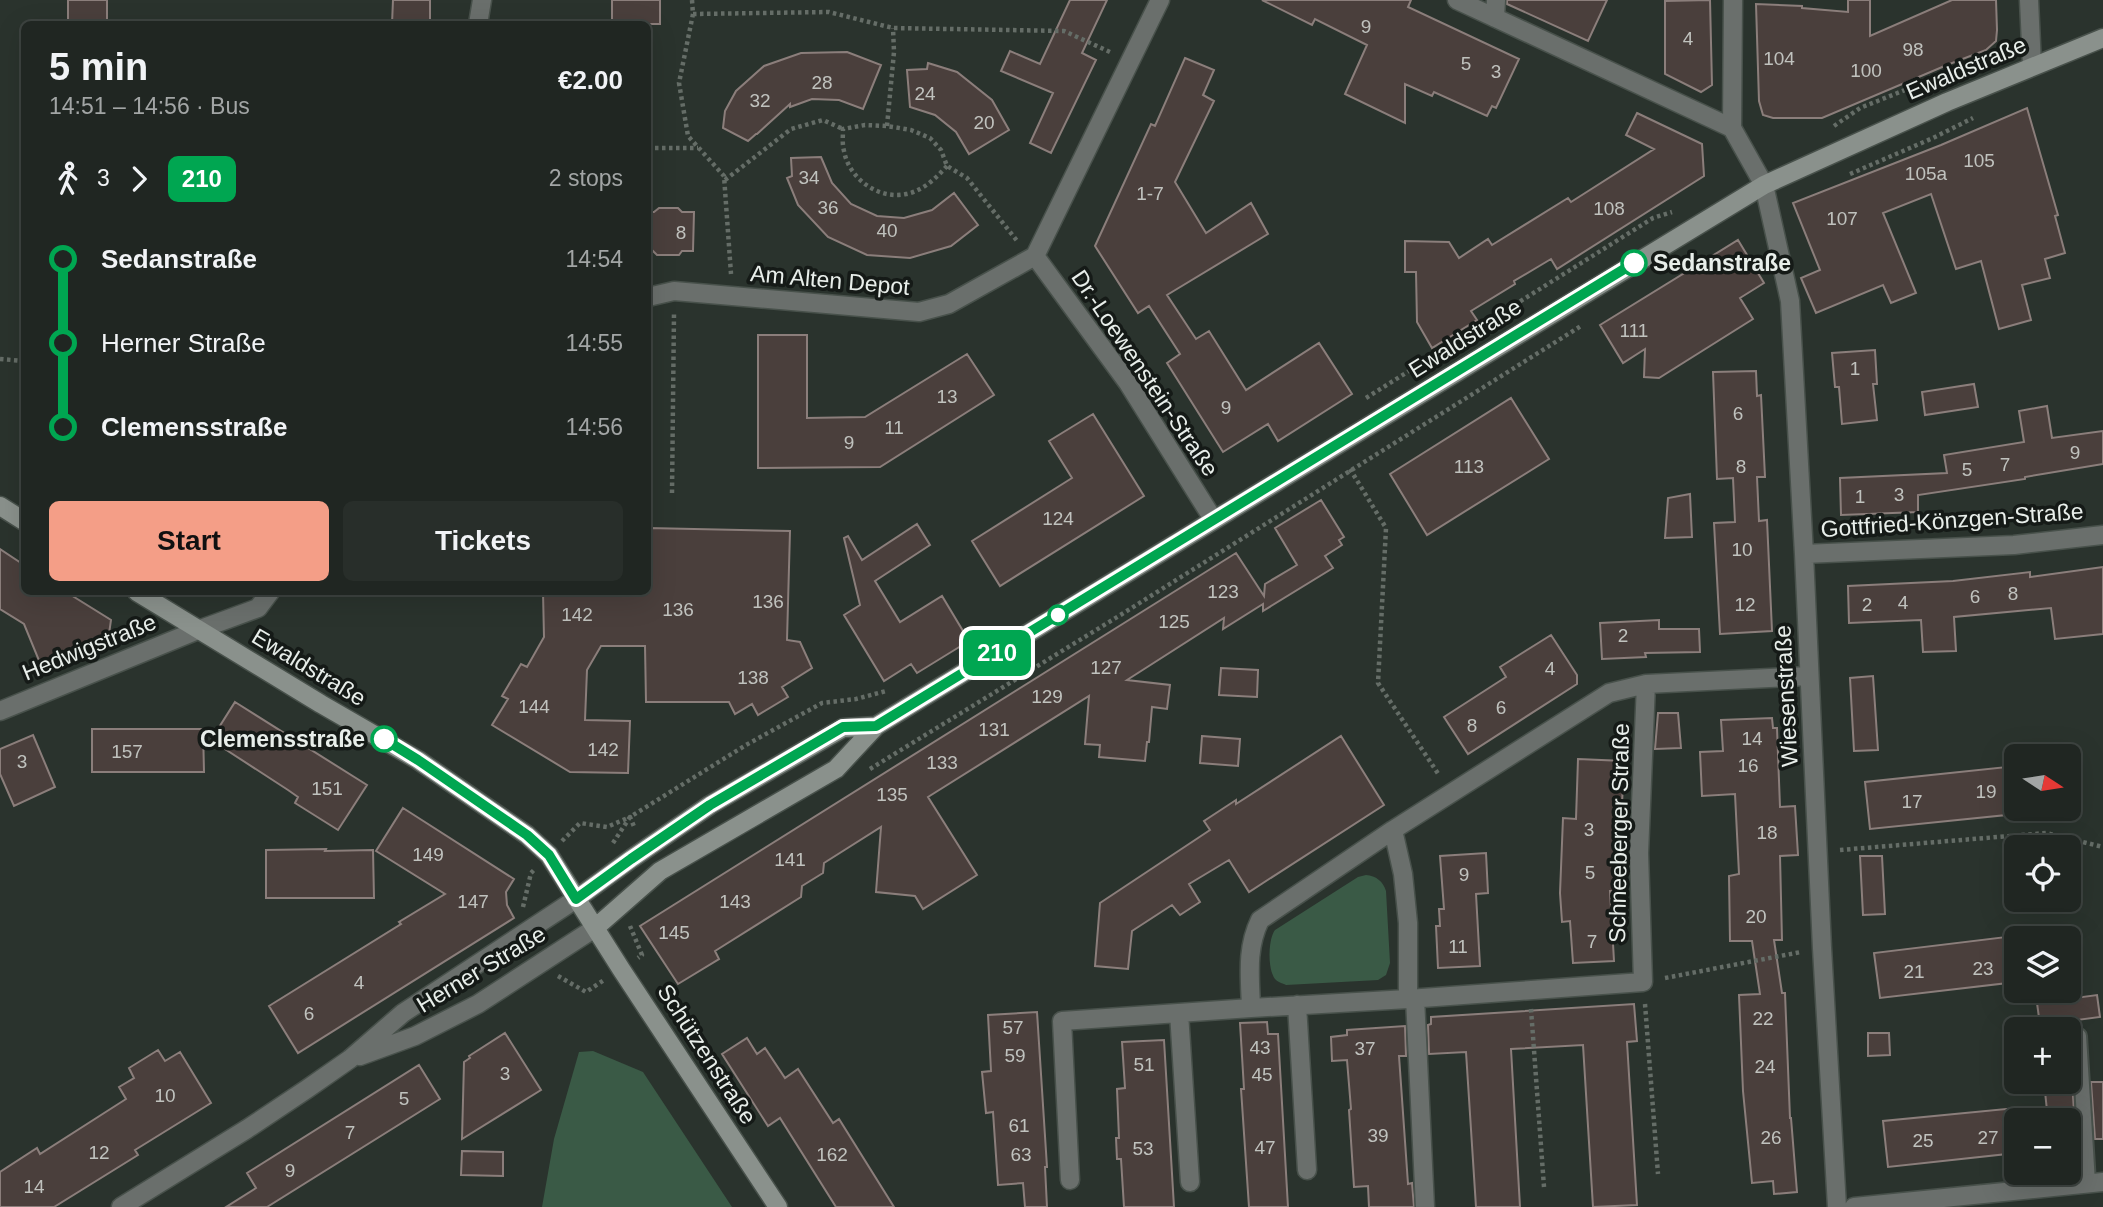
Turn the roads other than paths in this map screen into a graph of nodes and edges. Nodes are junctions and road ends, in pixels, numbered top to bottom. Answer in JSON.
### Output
{"nodes":[{"id":1,"x":482,"y":0,"type":"edge"},
{"id":2,"x":1160,"y":0,"type":"edge"},
{"id":3,"x":1457,"y":0,"type":"edge"},
{"id":4,"x":1733,"y":0,"type":"edge"},
{"id":5,"x":2029,"y":0,"type":"edge"},
{"id":6,"x":1496,"y":9,"type":"edge"},
{"id":7,"x":478,"y":21,"type":"edge"},
{"id":8,"x":2103,"y":38,"type":"edge"},
{"id":9,"x":2032,"y":66,"type":"junction"},
{"id":10,"x":1732,"y":128,"type":"junction"},
{"id":11,"x":1764,"y":185,"type":"junction"},
{"id":12,"x":1035,"y":256,"type":"junction"},
{"id":13,"x":651,"y":296,"type":"edge"},
{"id":14,"x":0,"y":506,"type":"edge"},
{"id":15,"x":21,"y":519,"type":"edge"},
{"id":16,"x":1213,"y":519,"type":"junction"},
{"id":17,"x":2103,"y":535,"type":"edge"},
{"id":18,"x":1804,"y":554,"type":"junction"},
{"id":19,"x":142,"y":595,"type":"edge"},
{"id":20,"x":268,"y":595,"type":"edge"},
{"id":21,"x":198,"y":630,"type":"junction"},
{"id":22,"x":1809,"y":676,"type":"junction"},
{"id":23,"x":1646,"y":684,"type":"junction"},
{"id":24,"x":0,"y":711,"type":"edge"},
{"id":25,"x":876,"y":726,"type":"junction"},
{"id":26,"x":1393,"y":830,"type":"junction"},
{"id":27,"x":576,"y":899,"type":"junction"},
{"id":28,"x":595,"y":928,"type":"junction"},
{"id":29,"x":1411,"y":999,"type":"junction"},
{"id":30,"x":1297,"y":1005,"type":"junction"},
{"id":31,"x":1251,"y":1008,"type":"junction"},
{"id":32,"x":1179,"y":1013,"type":"junction"},
{"id":33,"x":2081,"y":1053,"type":"edge"},
{"id":34,"x":350,"y":1059,"type":"junction"},
{"id":35,"x":1307,"y":1170,"type":"dead end"},
{"id":36,"x":1070,"y":1180,"type":"dead end"},
{"id":37,"x":1190,"y":1182,"type":"dead end"},
{"id":38,"x":2096,"y":1182,"type":"edge"},
{"id":39,"x":121,"y":1207,"type":"edge"},
{"id":40,"x":778,"y":1207,"type":"edge"},
{"id":41,"x":1425,"y":1207,"type":"edge"},
{"id":42,"x":1836,"y":1207,"type":"edge"},
{"id":43,"x":1854,"y":1207,"type":"edge"}],
"edges":[{"from":1,"to":7,"type":"street"},
{"from":2,"to":12,"type":"street"},
{"from":3,"to":6,"type":"street"},
{"from":4,"to":10,"type":"street"},
{"from":5,"to":9,"type":"street"},
{"from":6,"to":10,"type":"street"},
{"from":8,"to":9,"type":"main road","name":"Ewaldstraße"},
{"from":9,"to":11,"type":"main road","name":"Ewaldstraße"},
{"from":10,"to":11,"type":"street"},
{"from":11,"to":16,"type":"main road","name":"Ewaldstraße"},
{"from":11,"to":18,"type":"street","name":"Wiesenstraße"},
{"from":12,"to":13,"type":"street","name":"Am Alten Depot"},
{"from":12,"to":16,"type":"street","name":"Dr.-Loewenstein-Straße"},
{"from":14,"to":15,"type":"main road"},
{"from":16,"to":25,"type":"main road","name":"Ewaldstraße"},
{"from":17,"to":18,"type":"street","name":"Gottfried-Könzgen-Straße"},
{"from":18,"to":22,"type":"street","name":"Wiesenstraße"},
{"from":19,"to":21,"type":"main road","name":"Ewaldstraße"},
{"from":20,"to":21,"type":"street","name":"Hedwigstraße"},
{"from":21,"to":24,"type":"street","name":"Hedwigstraße"},
{"from":21,"to":27,"type":"main road","name":"Ewaldstraße"},
{"from":22,"to":23,"type":"street","name":"Schneeberger Straße"},
{"from":22,"to":42,"type":"street","name":"Wiesenstraße"},
{"from":23,"to":26,"type":"street","name":"Schneeberger Straße"},
{"from":23,"to":29,"type":"street","name":"Schneeberger Straße"},
{"from":25,"to":27,"type":"main road","name":"Ewaldstraße"},
{"from":25,"to":28,"type":"main road","name":"Ewaldstraße"},
{"from":26,"to":29,"type":"street"},
{"from":26,"to":31,"type":"street","name":"Schneeberger Straße"},
{"from":27,"to":28,"type":"main road","name":"Ewaldstraße"},
{"from":27,"to":34,"type":"street","name":"Herner Straße"},
{"from":28,"to":34,"type":"street","name":"Herner Straße"},
{"from":28,"to":40,"type":"main road","name":"Schützenstraße"},
{"from":29,"to":30,"type":"street"},
{"from":29,"to":41,"type":"street"},
{"from":30,"to":31,"type":"street"},
{"from":30,"to":35,"type":"street"},
{"from":31,"to":32,"type":"street"},
{"from":32,"to":36,"type":"street"},
{"from":32,"to":37,"type":"street"},
{"from":33,"to":38,"type":"lane"},
{"from":34,"to":39,"type":"street","name":"Herner Straße"},
{"from":38,"to":43,"type":"street"}]}
